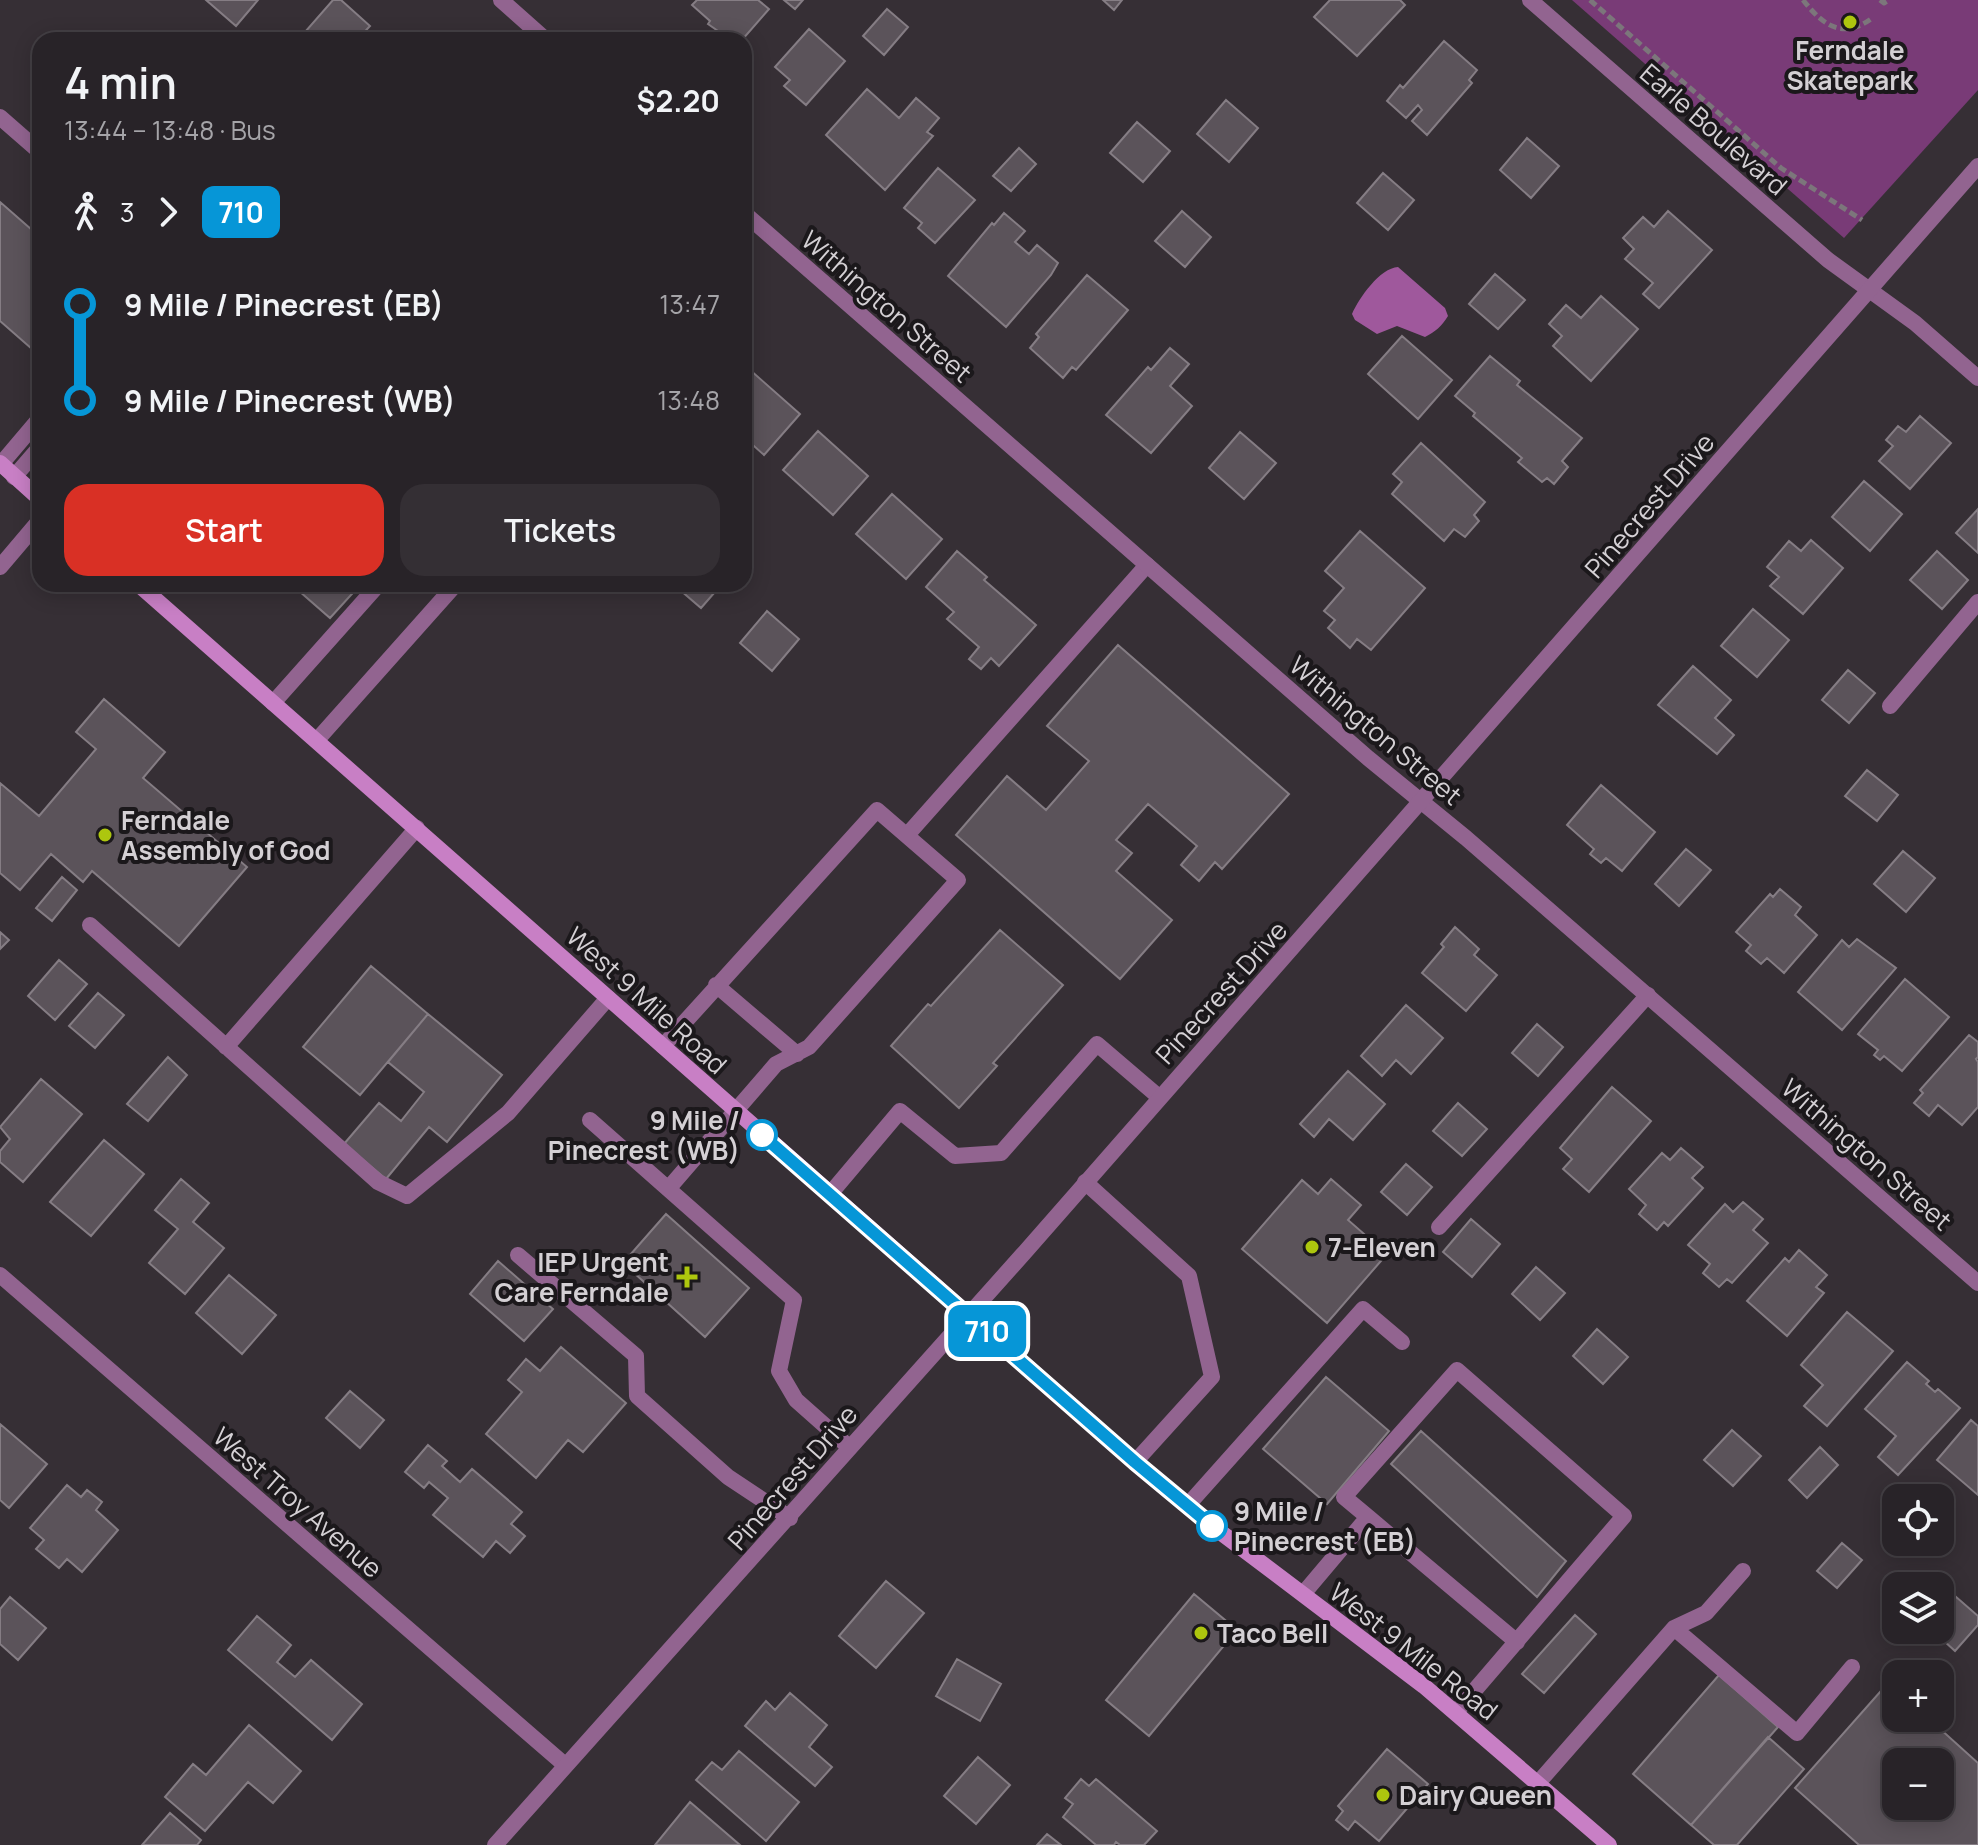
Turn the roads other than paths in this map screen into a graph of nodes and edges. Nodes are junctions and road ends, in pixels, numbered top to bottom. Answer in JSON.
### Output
{"nodes":[{"id":1,"x":501,"y":0,"type":"edge"},
{"id":2,"x":1530,"y":0,"type":"edge"},
{"id":3,"x":537,"y":32,"type":"edge"},
{"id":4,"x":0,"y":117,"type":"edge"},
{"id":5,"x":32,"y":145,"type":"edge"},
{"id":6,"x":1978,"y":166,"type":"edge"},
{"id":7,"x":752,"y":220,"type":"edge"},
{"id":8,"x":1869,"y":291,"type":"junction"},
{"id":9,"x":1978,"y":378,"type":"edge"},
{"id":10,"x":32,"y":427,"type":"edge"},
{"id":11,"x":32,"y":456,"type":"edge"},
{"id":12,"x":0,"y":464,"type":"edge"},
{"id":13,"x":14,"y":477,"type":"junction"},
{"id":14,"x":32,"y":492,"type":"edge"},
{"id":15,"x":32,"y":529,"type":"edge"},
{"id":16,"x":1147,"y":565,"type":"junction"},
{"id":17,"x":0,"y":567,"type":"edge"},
{"id":18,"x":147,"y":592,"type":"edge"},
{"id":19,"x":372,"y":592,"type":"edge"},
{"id":20,"x":449,"y":592,"type":"edge"},
{"id":21,"x":1978,"y":602,"type":"edge"},
{"id":22,"x":273,"y":703,"type":"junction"},
{"id":23,"x":1890,"y":706,"type":"dead end"},
{"id":24,"x":317,"y":740,"type":"junction"},
{"id":25,"x":1421,"y":802,"type":"junction"},
{"id":26,"x":417,"y":828,"type":"junction"},
{"id":27,"x":908,"y":834,"type":"junction"},
{"id":28,"x":90,"y":925,"type":"dead end"},
{"id":29,"x":716,"y":985,"type":"junction"},
{"id":30,"x":1648,"y":995,"type":"junction"},
{"id":31,"x":608,"y":998,"type":"junction"},
{"id":32,"x":663,"y":1046,"type":"junction"},
{"id":33,"x":226,"y":1047,"type":"junction"},
{"id":34,"x":797,"y":1054,"type":"junction"},
{"id":35,"x":1159,"y":1097,"type":"junction"},
{"id":36,"x":735,"y":1110,"type":"junction"},
{"id":37,"x":590,"y":1120,"type":"dead end"},
{"id":38,"x":1085,"y":1182,"type":"junction"},
{"id":39,"x":668,"y":1189,"type":"junction"},
{"id":40,"x":830,"y":1194,"type":"junction"},
{"id":41,"x":1439,"y":1227,"type":"dead end"},
{"id":42,"x":518,"y":1255,"type":"dead end"},
{"id":43,"x":0,"y":1275,"type":"edge"},
{"id":44,"x":1978,"y":1283,"type":"edge"},
{"id":45,"x":969,"y":1315,"type":"junction"},
{"id":46,"x":1402,"y":1342,"type":"dead end"},
{"id":47,"x":849,"y":1447,"type":"junction"},
{"id":48,"x":1135,"y":1462,"type":"junction"},
{"id":49,"x":1187,"y":1506,"type":"junction"},
{"id":50,"x":1368,"y":1517,"type":"junction"},
{"id":51,"x":790,"y":1518,"type":"junction"},
{"id":52,"x":1743,"y":1571,"type":"dead end"},
{"id":53,"x":1303,"y":1594,"type":"junction"},
{"id":54,"x":1674,"y":1628,"type":"junction"},
{"id":55,"x":1517,"y":1642,"type":"junction"},
{"id":56,"x":1852,"y":1667,"type":"dead end"},
{"id":57,"x":1456,"y":1712,"type":"junction"},
{"id":58,"x":565,"y":1765,"type":"junction"},
{"id":59,"x":1538,"y":1783,"type":"junction"},
{"id":60,"x":495,"y":1845,"type":"edge"},
{"id":61,"x":1609,"y":1845,"type":"edge"}],
"edges":[{"from":1,"to":3,"type":"street"},
{"from":2,"to":8,"type":"street","name":"Earle Boulevard"},
{"from":4,"to":5,"type":"street"},
{"from":6,"to":8,"type":"street","name":"Pinecrest Drive"},
{"from":7,"to":16,"type":"street","name":"Withington Street"},
{"from":8,"to":9,"type":"street","name":"Earle Boulevard"},
{"from":8,"to":25,"type":"street","name":"Pinecrest Drive"},
{"from":10,"to":12,"type":"street"},
{"from":11,"to":13,"type":"street"},
{"from":12,"to":13,"type":"main road"},
{"from":13,"to":14,"type":"main road"},
{"from":15,"to":17,"type":"street"},
{"from":16,"to":25,"type":"street","name":"Withington Street"},
{"from":16,"to":27,"type":"street"},
{"from":18,"to":22,"type":"main road","name":"West 9 Mile Road"},
{"from":19,"to":22,"type":"street"},
{"from":20,"to":24,"type":"street"},
{"from":21,"to":23,"type":"street"},
{"from":22,"to":24,"type":"main road","name":"West 9 Mile Road"},
{"from":24,"to":26,"type":"main road","name":"West 9 Mile Road"},
{"from":25,"to":30,"type":"street","name":"Withington Street"},
{"from":25,"to":35,"type":"street","name":"Pinecrest Drive"},
{"from":26,"to":31,"type":"main road","name":"West 9 Mile Road"},
{"from":26,"to":33,"type":"street"},
{"from":27,"to":29,"type":"street"},
{"from":27,"to":34,"type":"street"},
{"from":28,"to":33,"type":"street"},
{"from":29,"to":32,"type":"street"},
{"from":29,"to":34,"type":"street"},
{"from":30,"to":41,"type":"street"},
{"from":30,"to":44,"type":"street","name":"Withington Street"},
{"from":31,"to":32,"type":"main road","name":"West 9 Mile Road"},
{"from":31,"to":33,"type":"street"},
{"from":32,"to":36,"type":"main road","name":"West 9 Mile Road"},
{"from":34,"to":36,"type":"street"},
{"from":35,"to":38,"type":"street","name":"Pinecrest Drive"},
{"from":35,"to":40,"type":"street"},
{"from":36,"to":39,"type":"street"},
{"from":36,"to":40,"type":"main road","name":"West 9 Mile Road"},
{"from":37,"to":39,"type":"street"},
{"from":38,"to":45,"type":"street","name":"Pinecrest Drive"},
{"from":38,"to":48,"type":"street"},
{"from":39,"to":47,"type":"street"},
{"from":40,"to":45,"type":"main road","name":"West 9 Mile Road"},
{"from":42,"to":51,"type":"street"},
{"from":43,"to":58,"type":"street","name":"West Troy Avenue"},
{"from":45,"to":47,"type":"street","name":"Pinecrest Drive"},
{"from":45,"to":48,"type":"main road","name":"West 9 Mile Road"},
{"from":46,"to":49,"type":"street"},
{"from":47,"to":51,"type":"street","name":"Pinecrest Drive"},
{"from":48,"to":49,"type":"main road","name":"West 9 Mile Road"},
{"from":49,"to":53,"type":"main road","name":"West 9 Mile Road"},
{"from":50,"to":53,"type":"street"},
{"from":50,"to":55,"type":"street"},
{"from":50,"to":55,"type":"street"},
{"from":51,"to":58,"type":"street","name":"Pinecrest Drive"},
{"from":52,"to":54,"type":"street"},
{"from":53,"to":57,"type":"main road","name":"West 9 Mile Road"},
{"from":54,"to":56,"type":"street"},
{"from":54,"to":59,"type":"street"},
{"from":55,"to":57,"type":"street"},
{"from":57,"to":59,"type":"main road","name":"West 9 Mile Road"},
{"from":58,"to":60,"type":"street","name":"Pinecrest Drive"},
{"from":59,"to":61,"type":"main road","name":"West 9 Mile Road"}]}
